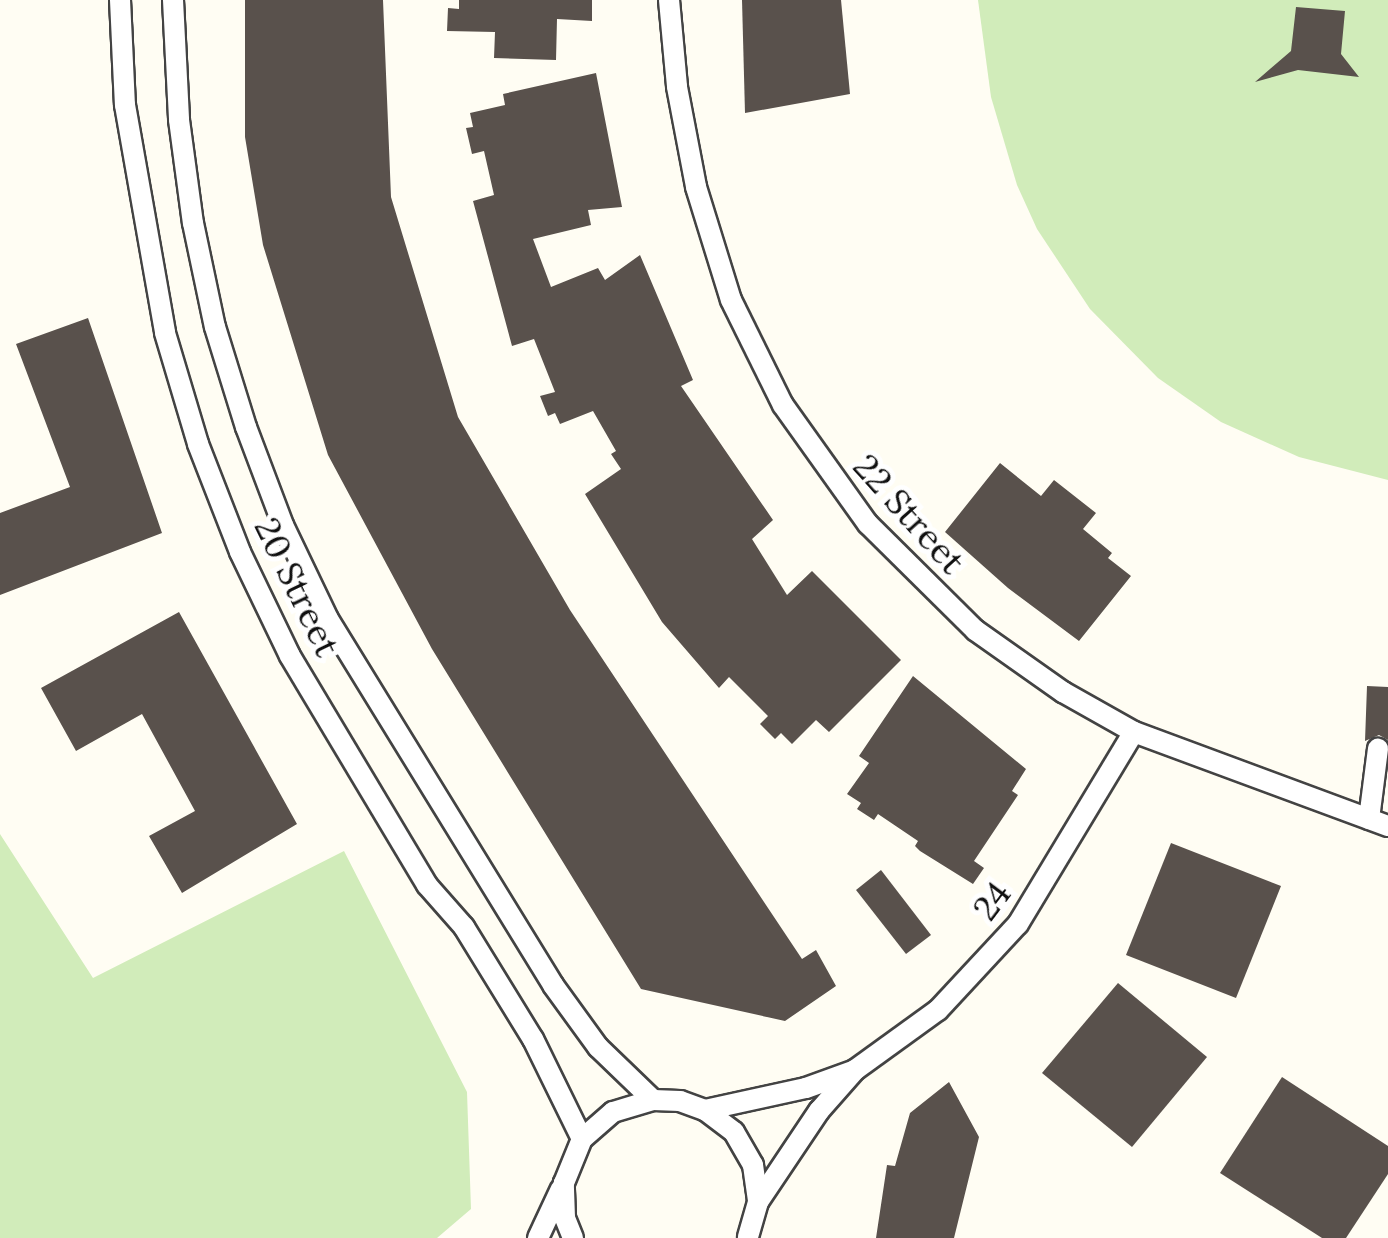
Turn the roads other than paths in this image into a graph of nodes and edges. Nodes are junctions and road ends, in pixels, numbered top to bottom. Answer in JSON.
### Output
{"nodes":[{"id":1,"x":120,"y":0,"type":"edge"},
{"id":2,"x":173,"y":0,"type":"edge"},
{"id":3,"x":669,"y":0,"type":"edge"},
{"id":4,"x":1134,"y":732,"type":"junction"},
{"id":5,"x":1381,"y":759,"type":"edge"},
{"id":6,"x":1378,"y":823,"type":"edge"},
{"id":7,"x":855,"y":1070,"type":"junction"},
{"id":8,"x":653,"y":1100,"type":"junction"},
{"id":9,"x":705,"y":1110,"type":"junction"},
{"id":10,"x":582,"y":1139,"type":"junction"},
{"id":11,"x":564,"y":1183,"type":"junction"},
{"id":12,"x":758,"y":1202,"type":"junction"},
{"id":13,"x":538,"y":1238,"type":"edge"},
{"id":14,"x":573,"y":1238,"type":"edge"},
{"id":15,"x":748,"y":1238,"type":"edge"}],
"edges":[{"from":1,"to":10,"type":"street","name":"20 Street"},
{"from":2,"to":8,"type":"street","name":"20 Street"},
{"from":3,"to":4,"type":"street","name":"22 Street"},
{"from":4,"to":6,"type":"street","name":"22 Street"},
{"from":4,"to":7,"type":"street","name":"24"},
{"from":5,"to":6,"type":"street"},
{"from":7,"to":9,"type":"street","name":"24"},
{"from":7,"to":12,"type":"street","name":"24"},
{"from":8,"to":9,"type":"street"},
{"from":8,"to":10,"type":"street"},
{"from":9,"to":12,"type":"street"},
{"from":10,"to":11,"type":"street"},
{"from":11,"to":13,"type":"street"},
{"from":11,"to":14,"type":"street"},
{"from":12,"to":15,"type":"street"}]}
